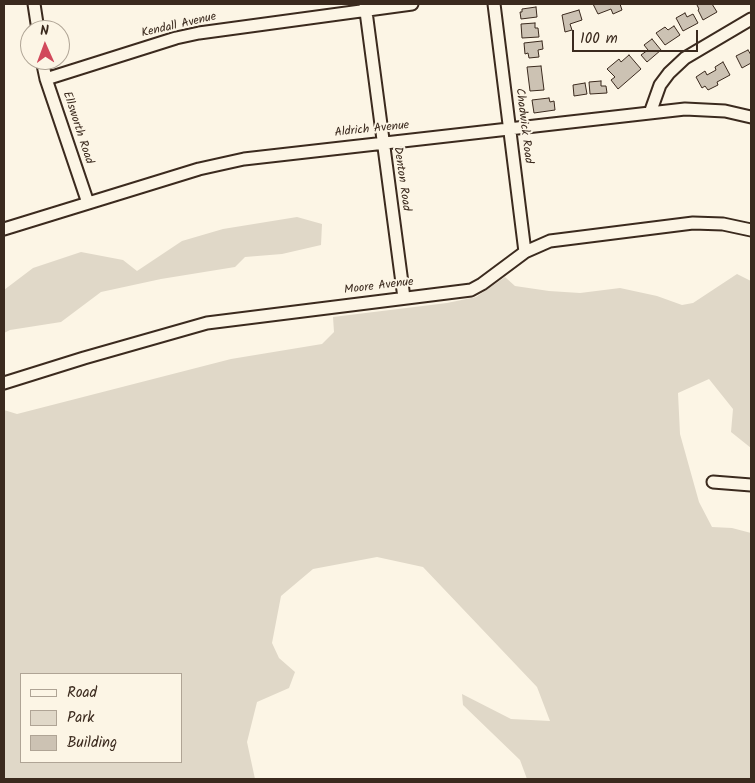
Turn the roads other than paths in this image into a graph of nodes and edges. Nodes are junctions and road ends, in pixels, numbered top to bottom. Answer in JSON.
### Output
{"nodes":[{"id":1,"x":34,"y":4,"type":"edge"},
{"id":2,"x":412,"y":4,"type":"edge"},
{"id":3,"x":494,"y":4,"type":"edge"},
{"id":4,"x":365,"y":6,"type":"edge"},
{"id":5,"x":751,"y":19,"type":"edge"},
{"id":6,"x":36,"y":20,"type":"edge"},
{"id":7,"x":44,"y":70,"type":"edge"},
{"id":8,"x":46,"y":79,"type":"junction"},
{"id":9,"x":650,"y":113,"type":"junction"},
{"id":10,"x":751,"y":117,"type":"edge"},
{"id":11,"x":510,"y":129,"type":"junction"},
{"id":12,"x":382,"y":143,"type":"junction"},
{"id":13,"x":88,"y":203,"type":"junction"},
{"id":14,"x":4,"y":229,"type":"edge"},
{"id":15,"x":751,"y":230,"type":"edge"},
{"id":16,"x":525,"y":252,"type":"junction"},
{"id":17,"x":404,"y":298,"type":"junction"},
{"id":18,"x":4,"y":382,"type":"edge"},
{"id":19,"x":713,"y":482,"type":"dead end"},
{"id":20,"x":751,"y":485,"type":"edge"}],
"edges":[{"from":1,"to":6,"type":"street"},
{"from":2,"to":4,"type":"street","name":"Kendall Avenue"},
{"from":3,"to":11,"type":"street","name":"Chadwick Road"},
{"from":4,"to":8,"type":"street","name":"Kendall Avenue"},
{"from":4,"to":12,"type":"street","name":"Denton Road"},
{"from":5,"to":9,"type":"street"},
{"from":7,"to":8,"type":"street","name":"Ellsworth Road"},
{"from":8,"to":13,"type":"street","name":"Ellsworth Road"},
{"from":9,"to":10,"type":"street","name":"Aldrich Avenue"},
{"from":9,"to":11,"type":"street","name":"Aldrich Avenue"},
{"from":11,"to":12,"type":"street","name":"Aldrich Avenue"},
{"from":11,"to":16,"type":"street","name":"Chadwick Road"},
{"from":12,"to":13,"type":"street","name":"Aldrich Avenue"},
{"from":12,"to":17,"type":"street","name":"Denton Road"},
{"from":13,"to":14,"type":"street","name":"Aldrich Avenue"},
{"from":15,"to":16,"type":"street","name":"Moore Avenue"},
{"from":16,"to":17,"type":"street","name":"Moore Avenue"},
{"from":17,"to":18,"type":"street","name":"Moore Avenue"},
{"from":19,"to":20,"type":"street"}]}
